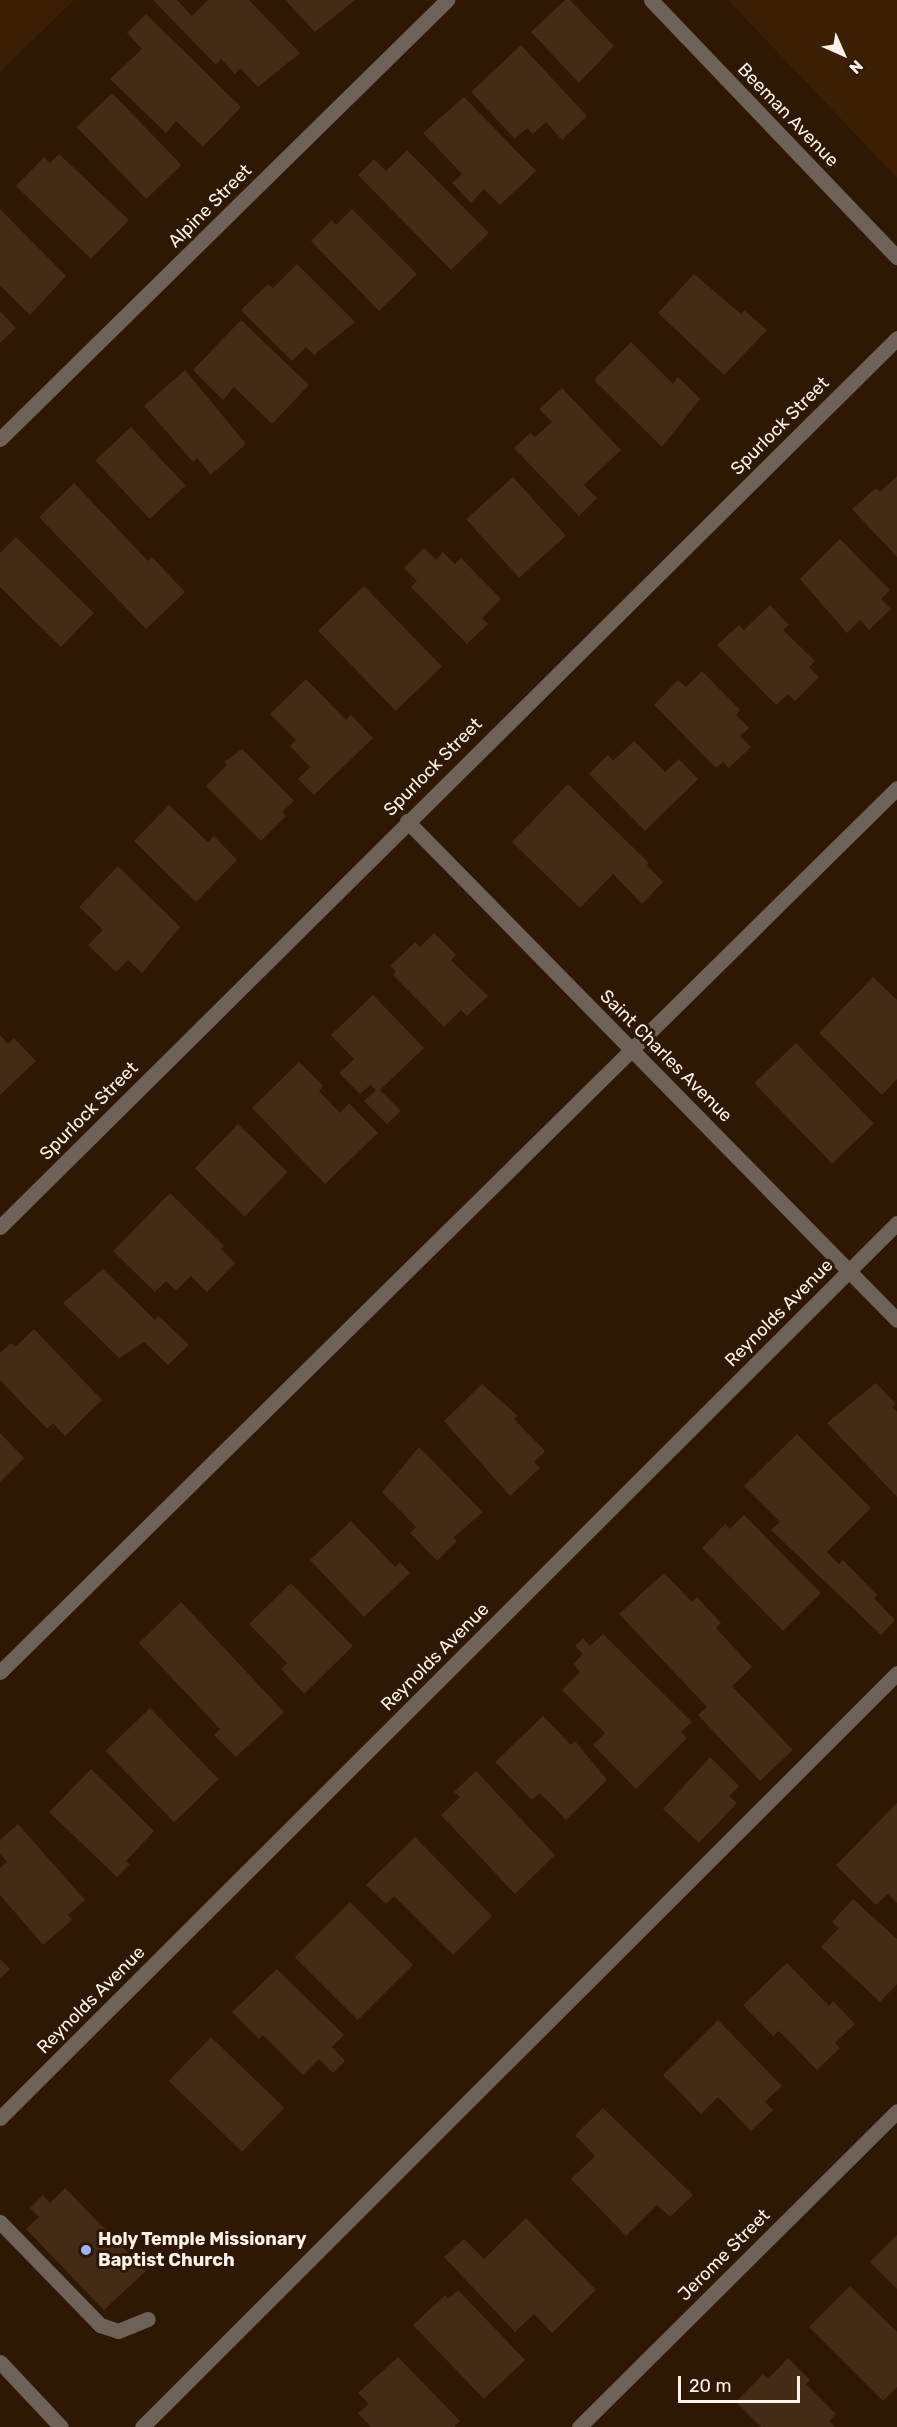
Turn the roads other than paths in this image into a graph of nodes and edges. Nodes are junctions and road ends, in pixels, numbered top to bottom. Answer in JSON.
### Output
{"nodes":[{"id":1,"x":447,"y":0,"type":"edge"},
{"id":2,"x":651,"y":0,"type":"edge"},
{"id":3,"x":897,"y":257,"type":"edge"},
{"id":4,"x":897,"y":338,"type":"edge"},
{"id":5,"x":0,"y":439,"type":"edge"},
{"id":6,"x":897,"y":788,"type":"edge"},
{"id":7,"x":407,"y":820,"type":"junction"},
{"id":8,"x":630,"y":1048,"type":"junction"},
{"id":9,"x":897,"y":1223,"type":"edge"},
{"id":10,"x":0,"y":1227,"type":"edge"},
{"id":11,"x":849,"y":1270,"type":"junction"},
{"id":12,"x":897,"y":1320,"type":"edge"},
{"id":13,"x":0,"y":1672,"type":"edge"},
{"id":14,"x":897,"y":1673,"type":"edge"},
{"id":15,"x":897,"y":2111,"type":"edge"},
{"id":16,"x":0,"y":2118,"type":"edge"},
{"id":17,"x":0,"y":2222,"type":"edge"},
{"id":18,"x":148,"y":2319,"type":"dead end"},
{"id":19,"x":0,"y":2362,"type":"edge"},
{"id":20,"x":61,"y":2427,"type":"edge"},
{"id":21,"x":142,"y":2427,"type":"edge"},
{"id":22,"x":579,"y":2427,"type":"edge"}],
"edges":[{"from":1,"to":5,"type":"street","name":"Alpine Street"},
{"from":2,"to":3,"type":"street","name":"Beeman Avenue"},
{"from":4,"to":7,"type":"street","name":"Spurlock Street"},
{"from":6,"to":8,"type":"street"},
{"from":7,"to":8,"type":"street","name":"Saint Charles Avenue"},
{"from":7,"to":10,"type":"street","name":"Spurlock Street"},
{"from":8,"to":11,"type":"street","name":"Saint Charles Avenue"},
{"from":8,"to":13,"type":"street"},
{"from":9,"to":11,"type":"street","name":"Reynolds Avenue"},
{"from":11,"to":12,"type":"street","name":"Saint Charles Avenue"},
{"from":11,"to":16,"type":"street","name":"Reynolds Avenue"},
{"from":14,"to":21,"type":"street"},
{"from":15,"to":22,"type":"street","name":"Jerome Street"},
{"from":17,"to":18,"type":"street"},
{"from":19,"to":20,"type":"street"}]}
